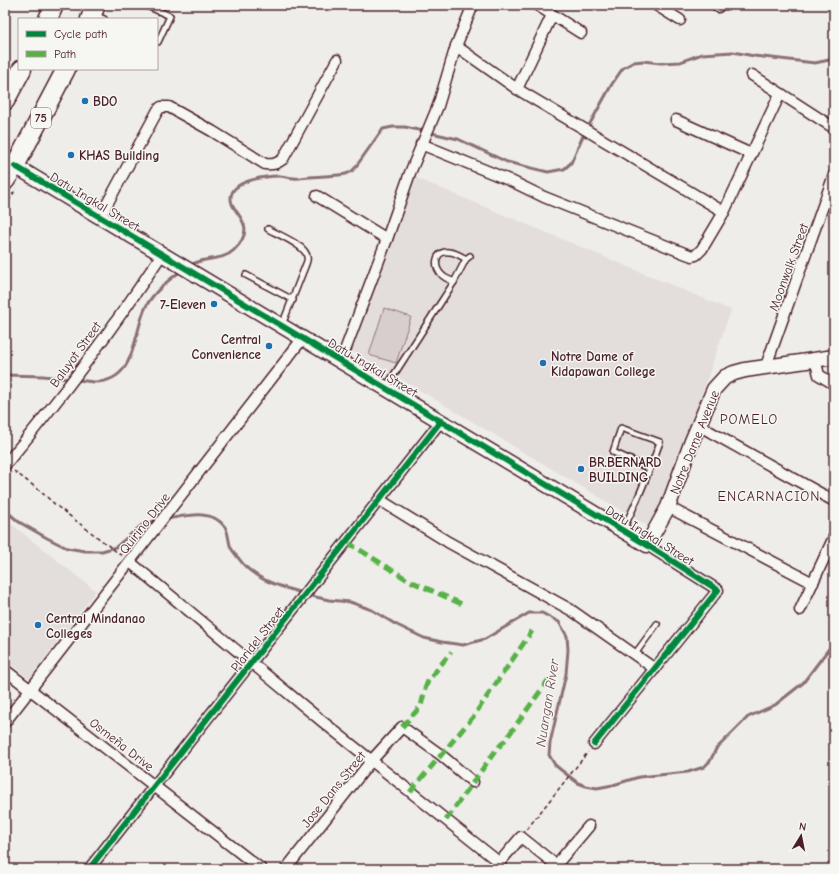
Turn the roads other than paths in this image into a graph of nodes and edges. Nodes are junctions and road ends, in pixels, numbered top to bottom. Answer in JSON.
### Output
{"nodes":[{"id":1,"x":54,"y":5,"type":"edge"},
{"id":2,"x":145,"y":5,"type":"edge"},
{"id":3,"x":473,"y":5,"type":"edge"},
{"id":4,"x":537,"y":5,"type":"edge"},
{"id":5,"x":656,"y":5,"type":"edge"},
{"id":6,"x":552,"y":15,"type":"junction"},
{"id":7,"x":48,"y":18,"type":"edge"},
{"id":8,"x":680,"y":20,"type":"dead end"},
{"id":9,"x":581,"y":33,"type":"dead end"},
{"id":10,"x":158,"y":40,"type":"edge"},
{"id":11,"x":456,"y":46,"type":"junction"},
{"id":12,"x":337,"y":60,"type":"dead end"},
{"id":13,"x":21,"y":70,"type":"edge"},
{"id":14,"x":65,"y":70,"type":"edge"},
{"id":15,"x":752,"y":75,"type":"dead end"},
{"id":16,"x":517,"y":89,"type":"junction"},
{"id":17,"x":780,"y":94,"type":"junction"},
{"id":18,"x":5,"y":101,"type":"edge"},
{"id":19,"x":676,"y":120,"type":"dead end"},
{"id":20,"x":834,"y":128,"type":"edge"},
{"id":21,"x":423,"y":141,"type":"junction"},
{"id":22,"x":751,"y":154,"type":"junction"},
{"id":23,"x":10,"y":163,"type":"edge"},
{"id":24,"x":834,"y":175,"type":"edge"},
{"id":25,"x":9,"y":184,"type":"edge"},
{"id":26,"x":317,"y":196,"type":"dead end"},
{"id":27,"x":724,"y":212,"type":"junction"},
{"id":28,"x":100,"y":217,"type":"junction"},
{"id":29,"x":268,"y":229,"type":"dead end"},
{"id":30,"x":387,"y":239,"type":"junction"},
{"id":31,"x":162,"y":254,"type":"junction"},
{"id":32,"x":246,"y":275,"type":"dead end"},
{"id":33,"x":454,"y":282,"type":"junction"},
{"id":34,"x":293,"y":300,"type":"junction"},
{"id":35,"x":282,"y":326,"type":"junction"},
{"id":36,"x":303,"y":338,"type":"junction"},
{"id":37,"x":834,"y":356,"type":"edge"},
{"id":38,"x":815,"y":359,"type":"junction"},
{"id":39,"x":341,"y":361,"type":"junction"},
{"id":40,"x":766,"y":366,"type":"junction"},
{"id":41,"x":834,"y":384,"type":"edge"},
{"id":42,"x":386,"y":388,"type":"junction"},
{"id":43,"x":441,"y":421,"type":"junction"},
{"id":44,"x":698,"y":425,"type":"junction"},
{"id":45,"x":5,"y":465,"type":"edge"},
{"id":46,"x":650,"y":469,"type":"junction"},
{"id":47,"x":380,"y":500,"type":"junction"},
{"id":48,"x":834,"y":501,"type":"edge"},
{"id":49,"x":668,"y":507,"type":"junction"},
{"id":50,"x":622,"y":530,"type":"junction"},
{"id":51,"x":834,"y":537,"type":"edge"},
{"id":52,"x":648,"y":545,"type":"junction"},
{"id":53,"x":126,"y":560,"type":"junction"},
{"id":54,"x":813,"y":583,"type":"junction"},
{"id":55,"x":800,"y":610,"type":"dead end"},
{"id":56,"x":657,"y":624,"type":"dead end"},
{"id":57,"x":635,"y":654,"type":"junction"},
{"id":58,"x":252,"y":663,"type":"junction"},
{"id":59,"x":655,"y":669,"type":"junction"},
{"id":60,"x":5,"y":670,"type":"edge"},
{"id":61,"x":31,"y":690,"type":"junction"},
{"id":62,"x":5,"y":722,"type":"edge"},
{"id":63,"x":594,"y":744,"type":"road end"},
{"id":64,"x":371,"y":761,"type":"junction"},
{"id":65,"x":473,"y":782,"type":"dead end"},
{"id":66,"x":154,"y":786,"type":"junction"},
{"id":67,"x":589,"y":826,"type":"dead end"},
{"id":68,"x":497,"y":866,"type":"edge"},
{"id":69,"x":558,"y":867,"type":"edge"},
{"id":70,"x":89,"y":869,"type":"edge"},
{"id":71,"x":261,"y":869,"type":"edge"},
{"id":72,"x":286,"y":869,"type":"edge"}],
"edges":[{"from":1,"to":7,"type":"highway"},
{"from":2,"to":10,"type":"lane"},
{"from":3,"to":11,"type":"street"},
{"from":4,"to":6,"type":"street"},
{"from":5,"to":8,"type":"street"},
{"from":6,"to":9,"type":"street"},
{"from":6,"to":16,"type":"street"},
{"from":11,"to":16,"type":"street"},
{"from":11,"to":21,"type":"street"},
{"from":12,"to":28,"type":"street"},
{"from":13,"to":18,"type":"highway"},
{"from":14,"to":23,"type":"highway","number":"75"},
{"from":15,"to":17,"type":"street"},
{"from":16,"to":27,"type":"street"},
{"from":17,"to":20,"type":"street"},
{"from":17,"to":22,"type":"street"},
{"from":19,"to":22,"type":"street"},
{"from":21,"to":27,"type":"street"},
{"from":21,"to":30,"type":"street"},
{"from":22,"to":27,"type":"street"},
{"from":23,"to":25,"type":"highway","number":"75"},
{"from":23,"to":28,"type":"street","name":"Datu Ingkal Street"},
{"from":24,"to":40,"type":"street","name":"Moonwalk Street"},
{"from":26,"to":30,"type":"street"},
{"from":28,"to":31,"type":"street","name":"Datu Ingkal Street"},
{"from":29,"to":34,"type":"lane"},
{"from":30,"to":39,"type":"street"},
{"from":31,"to":35,"type":"street","name":"Datu Ingkal Street"},
{"from":31,"to":45,"type":"street","name":"Baluyot Street"},
{"from":32,"to":34,"type":"lane"},
{"from":33,"to":33,"type":"lane"},
{"from":33,"to":42,"type":"lane"},
{"from":34,"to":35,"type":"lane"},
{"from":35,"to":36,"type":"street","name":"Datu Ingkal Street"},
{"from":36,"to":39,"type":"street","name":"Datu Ingkal Street"},
{"from":36,"to":53,"type":"street","name":"Quirino Drive"},
{"from":37,"to":38,"type":"street","name":"Notre Dame Avenue"},
{"from":38,"to":40,"type":"street","name":"Notre Dame Avenue"},
{"from":38,"to":41,"type":"street"},
{"from":39,"to":42,"type":"street","name":"Datu Ingkal Street"},
{"from":40,"to":44,"type":"street","name":"Notre Dame Avenue"},
{"from":42,"to":43,"type":"street","name":"Datu Ingkal Street"},
{"from":43,"to":47,"type":"street","name":"Plaridel Street"},
{"from":43,"to":50,"type":"street","name":"Datu Ingkal Street"},
{"from":44,"to":48,"type":"street"},
{"from":44,"to":49,"type":"street","name":"Notre Dame Avenue"},
{"from":46,"to":46,"type":"lane"},
{"from":46,"to":50,"type":"lane"},
{"from":47,"to":57,"type":"street"},
{"from":47,"to":58,"type":"street","name":"Plaridel Street"},
{"from":49,"to":52,"type":"street","name":"Notre Dame Avenue"},
{"from":49,"to":54,"type":"street"},
{"from":50,"to":52,"type":"street","name":"Datu Ingkal Street"},
{"from":51,"to":54,"type":"street"},
{"from":52,"to":59,"type":"street","name":"Datu Ingkal Street"},
{"from":53,"to":58,"type":"street"},
{"from":53,"to":61,"type":"street","name":"Quirino Drive"},
{"from":54,"to":55,"type":"street"},
{"from":56,"to":57,"type":"lane"},
{"from":57,"to":59,"type":"street"},
{"from":58,"to":64,"type":"street"},
{"from":58,"to":66,"type":"street","name":"Plaridel Street"},
{"from":59,"to":63,"type":"street"},
{"from":60,"to":61,"type":"street","name":"Osmeña Drive"},
{"from":61,"to":62,"type":"street","name":"Quirino Drive"},
{"from":61,"to":66,"type":"street","name":"Osmeña Drive"},
{"from":64,"to":65,"type":"street","name":"Jose Dans Street"},
{"from":64,"to":68,"type":"street"},
{"from":64,"to":72,"type":"street","name":"Jose Dans Street"},
{"from":66,"to":70,"type":"street","name":"Plaridel Street"},
{"from":66,"to":71,"type":"street","name":"Osmeña Drive"},
{"from":67,"to":69,"type":"street"},
{"from":68,"to":69,"type":"street"}]}
